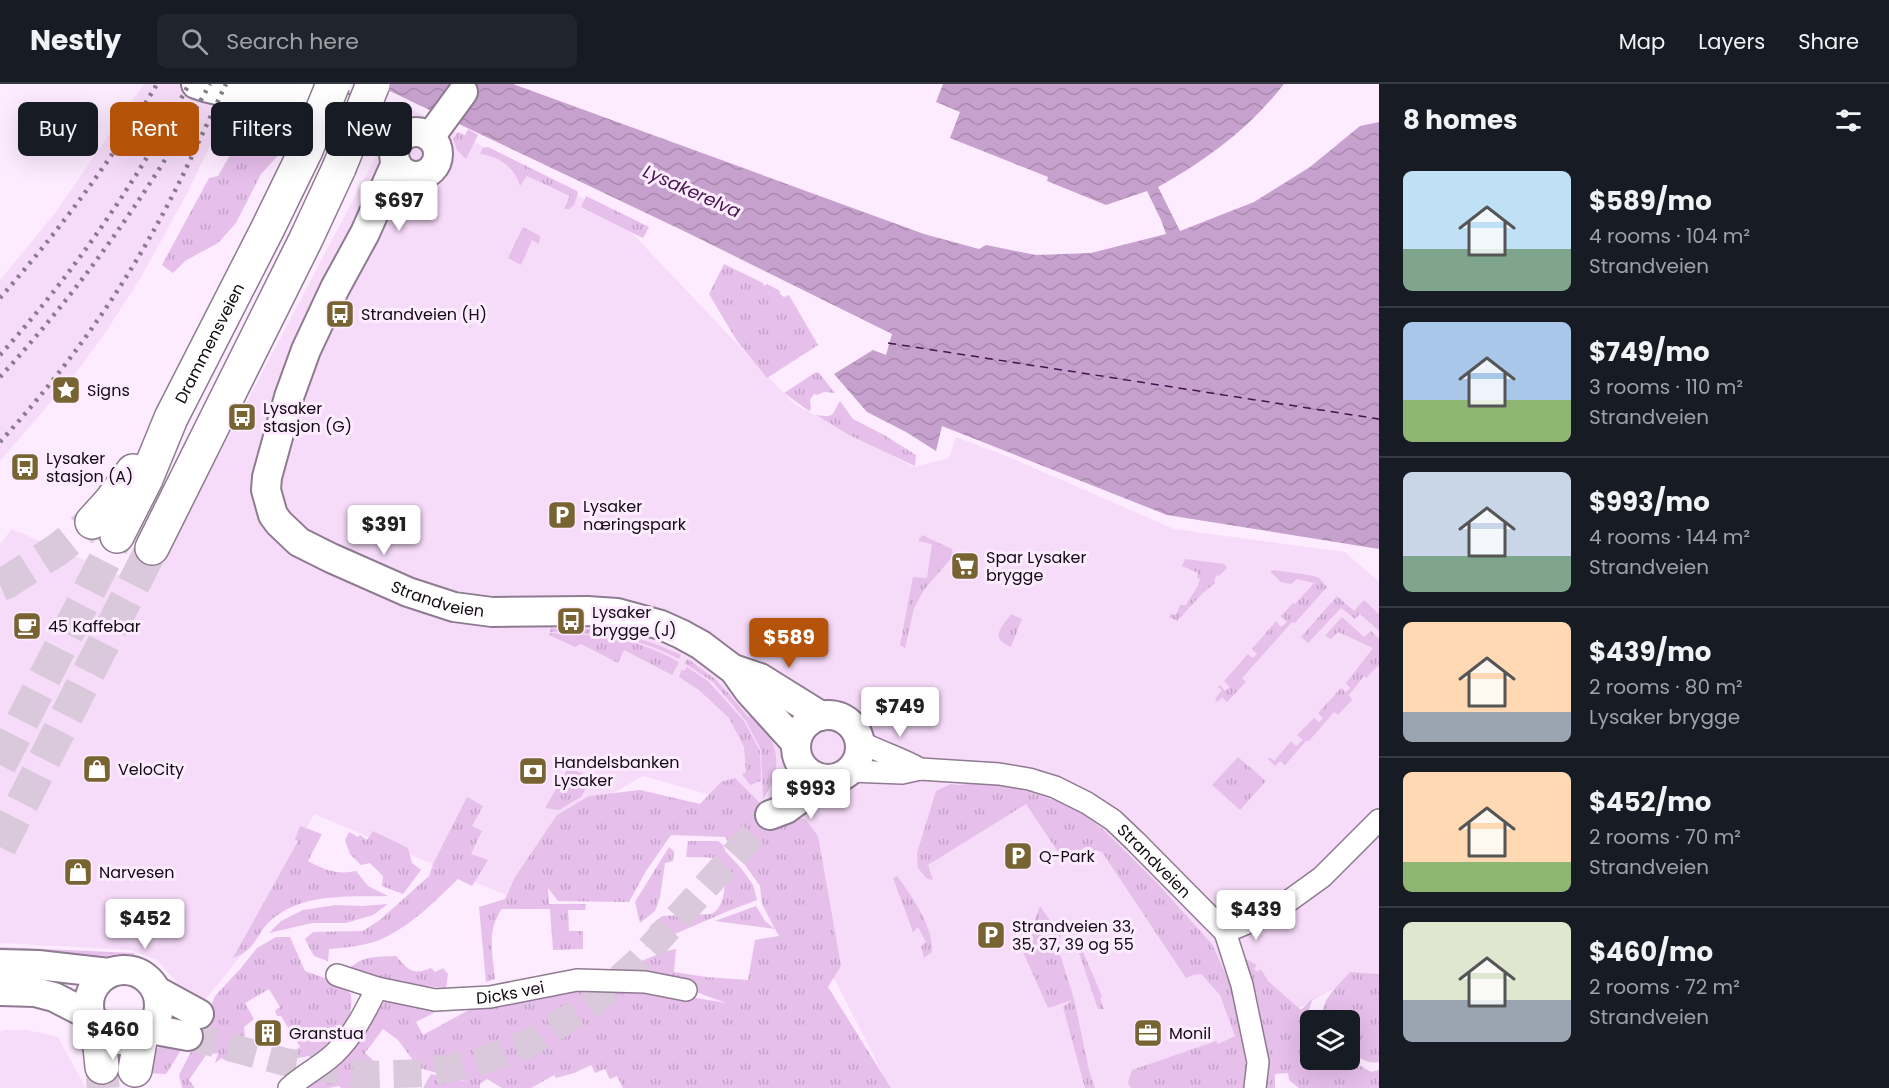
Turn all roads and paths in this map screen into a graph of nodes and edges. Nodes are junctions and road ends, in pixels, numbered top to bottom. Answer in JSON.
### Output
{"nodes":[{"id":1,"x":196,"y":84,"type":"edge"},
{"id":2,"x":332,"y":84,"type":"edge"},
{"id":3,"x":373,"y":84,"type":"edge"},
{"id":4,"x":280,"y":87,"type":"edge"},
{"id":5,"x":463,"y":92,"type":"dead end"},
{"id":6,"x":329,"y":102,"type":"edge"},
{"id":7,"x":366,"y":102,"type":"edge"},
{"id":8,"x":412,"y":150,"type":"edge"},
{"id":9,"x":408,"y":156,"type":"edge"},
{"id":10,"x":104,"y":529,"type":"tunnel mouth"},
{"id":11,"x":152,"y":548,"type":"tunnel mouth"},
{"id":12,"x":734,"y":670,"type":"junction"},
{"id":13,"x":821,"y":716,"type":"junction"},
{"id":14,"x":860,"y":742,"type":"junction"},
{"id":15,"x":798,"y":753,"type":"junction"},
{"id":16,"x":920,"y":769,"type":"junction"},
{"id":17,"x":838,"y":775,"type":"junction"},
{"id":18,"x":1379,"y":819,"type":"edge"},
{"id":19,"x":1225,"y":932,"type":"junction"},
{"id":20,"x":0,"y":964,"type":"edge"},
{"id":21,"x":109,"y":973,"type":"junction"},
{"id":22,"x":337,"y":975,"type":"dead end"},
{"id":23,"x":377,"y":988,"type":"junction"},
{"id":24,"x":0,"y":990,"type":"edge"},
{"id":25,"x":686,"y":990,"type":"dead end"},
{"id":26,"x":156,"y":991,"type":"junction"},
{"id":27,"x":94,"y":1022,"type":"junction"},
{"id":28,"x":145,"y":1032,"type":"junction"},
{"id":29,"x":102,"y":1067,"type":"tunnel mouth"},
{"id":30,"x":135,"y":1070,"type":"tunnel mouth"},
{"id":31,"x":289,"y":1088,"type":"edge"},
{"id":32,"x":1255,"y":1088,"type":"edge"}],
"edges":[{"from":1,"to":4,"type":"main road"},
{"from":2,"to":7,"type":"main road"},
{"from":2,"to":10,"type":"highway","name":"Drammensveien","bridge":true},
{"from":3,"to":11,"type":"highway","bridge":true},
{"from":4,"to":6,"type":"main road"},
{"from":5,"to":8,"type":"main road","name":"Strandveien"},
{"from":9,"to":12,"type":"main road","name":"Strandveien"},
{"from":12,"to":13,"type":"main road","name":"Strandveien"},
{"from":12,"to":15,"type":"main road","name":"Strandveien"},
{"from":13,"to":14,"type":"main road"},
{"from":13,"to":15,"type":"main road"},
{"from":14,"to":16,"type":"street","name":"Strandveien"},
{"from":14,"to":17,"type":"main road"},
{"from":15,"to":17,"type":"main road"},
{"from":15,"to":17,"type":"main road"},
{"from":16,"to":17,"type":"street","name":"Strandveien"},
{"from":16,"to":19,"type":"street","name":"Strandveien"},
{"from":18,"to":19,"type":"street"},
{"from":19,"to":32,"type":"street","name":"Strandveien"},
{"from":20,"to":21,"type":"main road"},
{"from":21,"to":26,"type":"main road"},
{"from":21,"to":27,"type":"main road"},
{"from":22,"to":23,"type":"street","name":"Dicks vei"},
{"from":23,"to":25,"type":"street","name":"Dicks vei"},
{"from":23,"to":31,"type":"street"},
{"from":24,"to":27,"type":"main road"},
{"from":26,"to":28,"type":"main road"},
{"from":26,"to":28,"type":"main road"},
{"from":27,"to":28,"type":"main road"},
{"from":27,"to":29,"type":"highway"},
{"from":28,"to":30,"type":"highway"}]}
